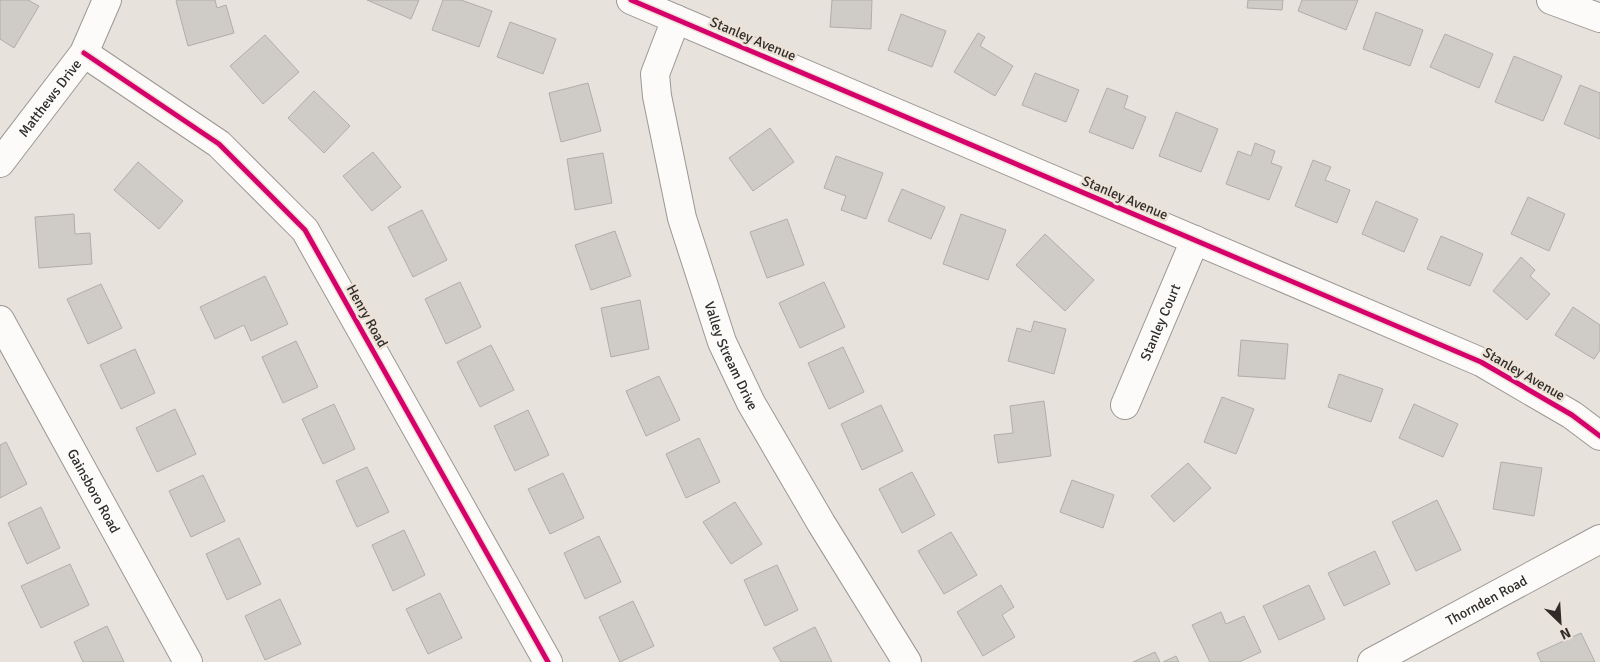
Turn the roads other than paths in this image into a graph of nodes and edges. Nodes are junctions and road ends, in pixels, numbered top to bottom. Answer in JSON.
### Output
{"nodes":[{"id":1,"x":107,"y":0,"type":"edge"},
{"id":2,"x":631,"y":0,"type":"edge"},
{"id":3,"x":1551,"y":0,"type":"edge"},
{"id":4,"x":1600,"y":18,"type":"edge"},
{"id":5,"x":676,"y":19,"type":"junction"},
{"id":6,"x":84,"y":53,"type":"junction"},
{"id":7,"x":0,"y":163,"type":"edge"},
{"id":8,"x":1195,"y":240,"type":"junction"},
{"id":9,"x":0,"y":320,"type":"edge"},
{"id":10,"x":1125,"y":405,"type":"dead end"},
{"id":11,"x":1600,"y":436,"type":"edge"},
{"id":12,"x":1600,"y":539,"type":"edge"},
{"id":13,"x":540,"y":659,"type":"edge"},
{"id":14,"x":188,"y":662,"type":"edge"},
{"id":15,"x":907,"y":662,"type":"edge"},
{"id":16,"x":1372,"y":662,"type":"edge"}],
"edges":[{"from":1,"to":6,"type":"street","name":"Matthews Drive"},
{"from":2,"to":5,"type":"street","name":"Stanley Avenue"},
{"from":3,"to":4,"type":"street"},
{"from":5,"to":8,"type":"street","name":"Stanley Avenue"},
{"from":5,"to":15,"type":"street","name":"Valley Stream Drive"},
{"from":6,"to":7,"type":"street","name":"Matthews Drive"},
{"from":6,"to":13,"type":"street","name":"Henry Road"},
{"from":8,"to":10,"type":"street","name":"Stanley Court"},
{"from":8,"to":11,"type":"street","name":"Stanley Avenue"},
{"from":9,"to":14,"type":"street","name":"Gainsboro Road"},
{"from":12,"to":16,"type":"street","name":"Thornden Road"}]}
